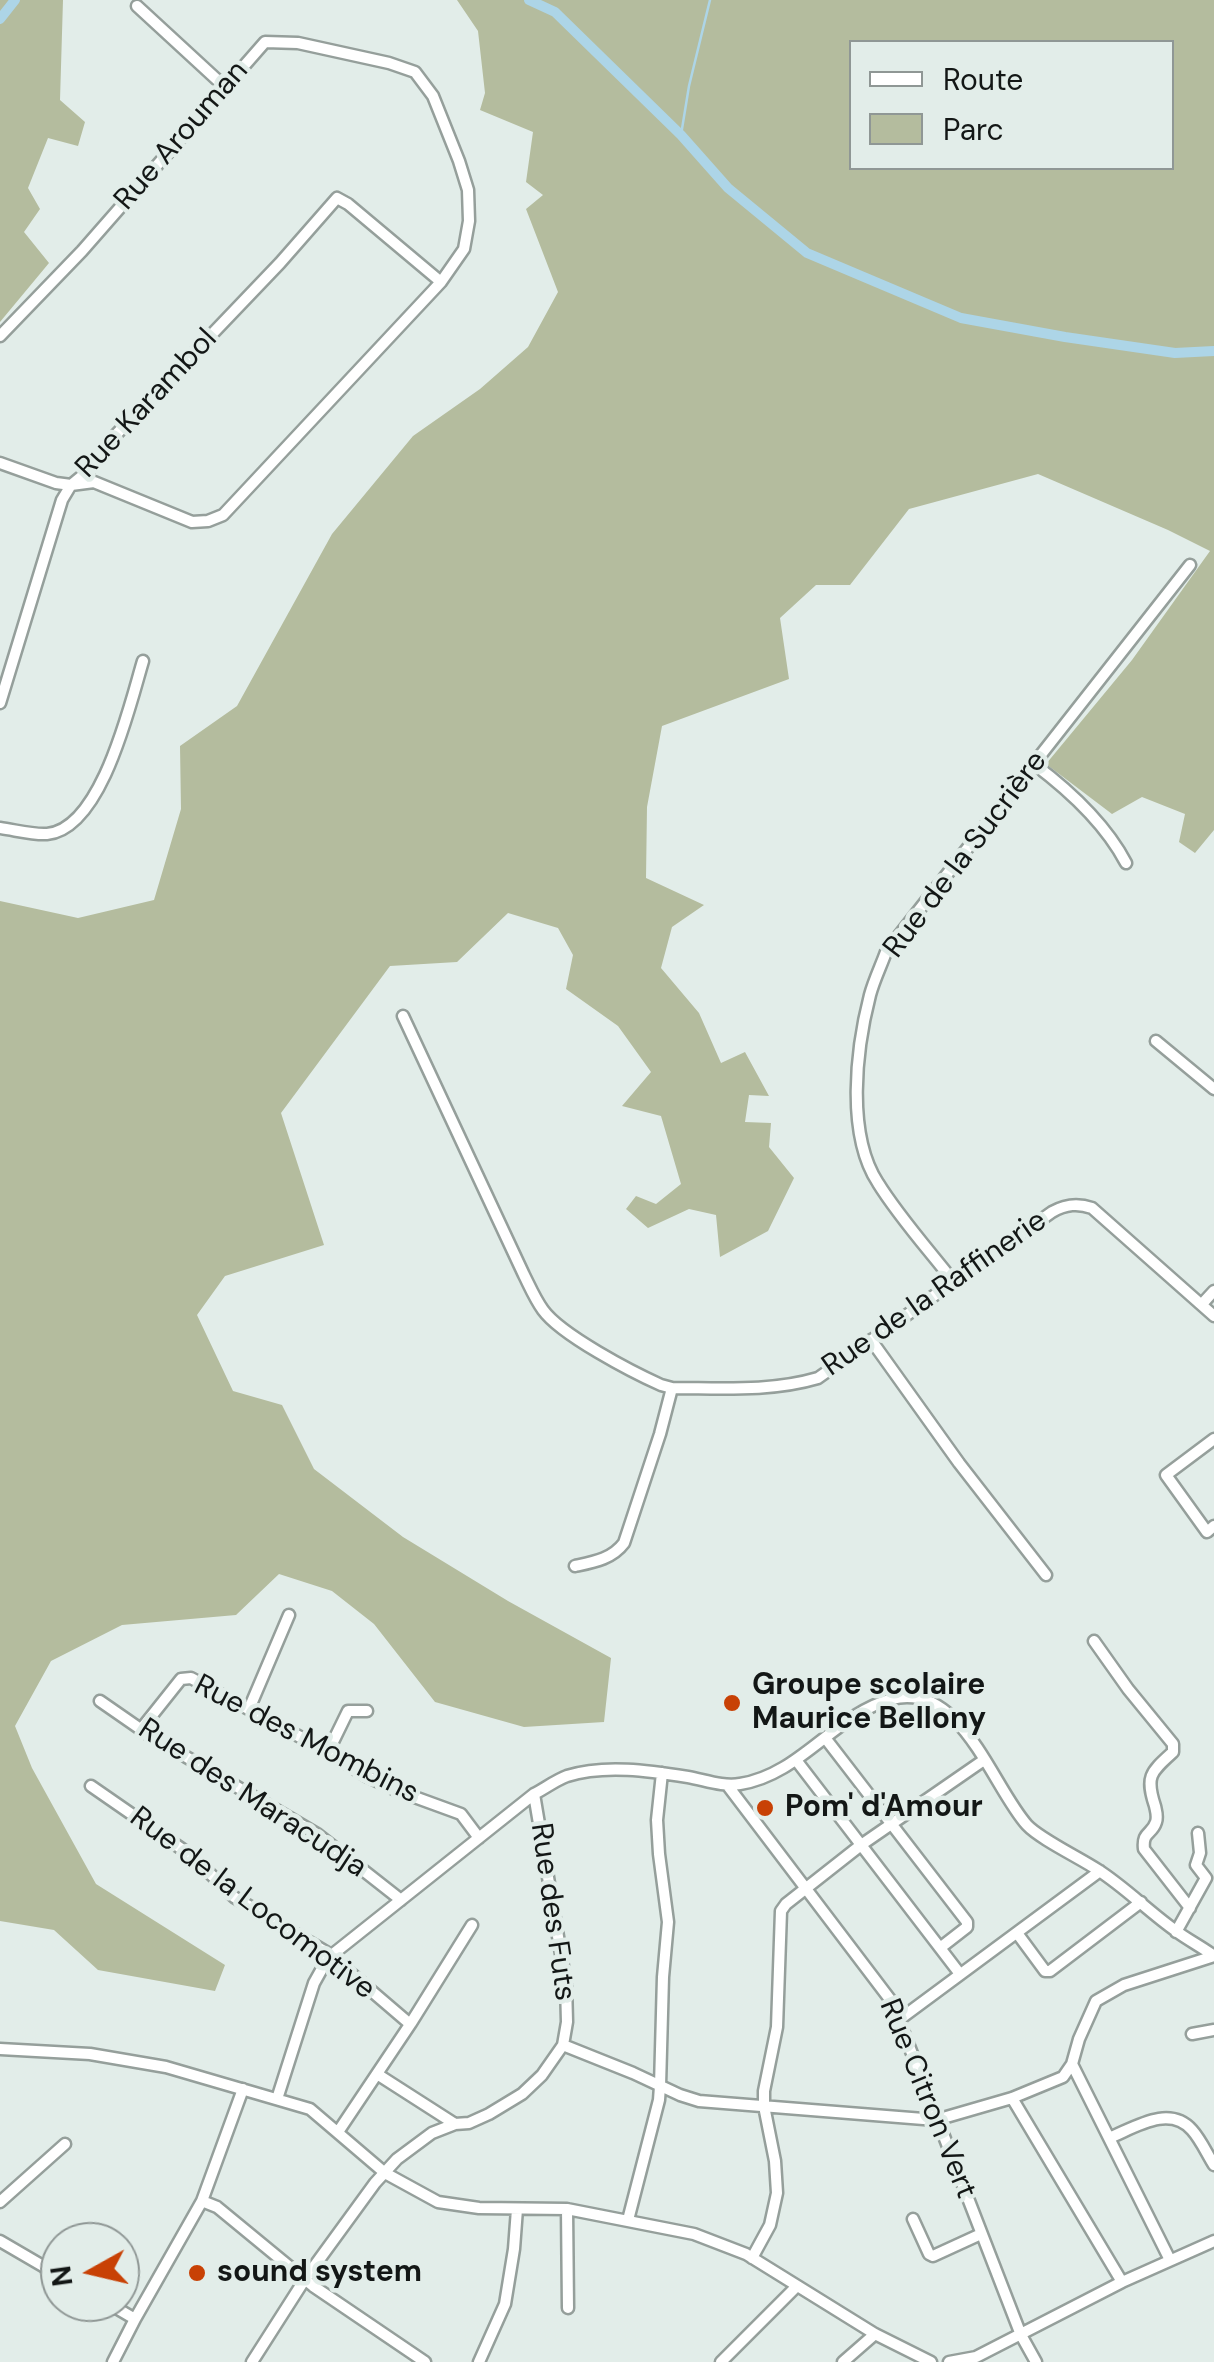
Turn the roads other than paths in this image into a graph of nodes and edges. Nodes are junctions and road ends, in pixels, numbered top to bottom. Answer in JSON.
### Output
{"nodes":[{"id":1,"x":138,"y":6,"type":"dead end"},
{"id":2,"x":226,"y":88,"type":"junction"},
{"id":3,"x":441,"y":282,"type":"junction"},
{"id":4,"x":0,"y":336,"type":"edge"},
{"id":5,"x":0,"y":463,"type":"edge"},
{"id":6,"x":72,"y":485,"type":"junction"},
{"id":7,"x":1190,"y":565,"type":"dead end"},
{"id":8,"x":143,"y":661,"type":"dead end"},
{"id":9,"x":0,"y":704,"type":"edge"},
{"id":10,"x":1034,"y":764,"type":"junction"},
{"id":11,"x":0,"y":828,"type":"edge"},
{"id":12,"x":1126,"y":863,"type":"dead end"},
{"id":13,"x":403,"y":1016,"type":"dead end"},
{"id":14,"x":1156,"y":1041,"type":"dead end"},
{"id":15,"x":1214,"y":1088,"type":"edge"},
{"id":16,"x":952,"y":1281,"type":"junction"},
{"id":17,"x":1214,"y":1291,"type":"edge"},
{"id":18,"x":1202,"y":1304,"type":"junction"},
{"id":19,"x":1214,"y":1316,"type":"edge"},
{"id":20,"x":870,"y":1340,"type":"junction"},
{"id":21,"x":672,"y":1388,"type":"junction"},
{"id":22,"x":1214,"y":1439,"type":"edge"},
{"id":23,"x":1214,"y":1526,"type":"edge"},
{"id":24,"x":575,"y":1566,"type":"dead end"},
{"id":25,"x":1046,"y":1575,"type":"dead end"},
{"id":26,"x":289,"y":1616,"type":"dead end"},
{"id":27,"x":1094,"y":1640,"type":"dead end"},
{"id":28,"x":100,"y":1701,"type":"dead end"},
{"id":29,"x":249,"y":1709,"type":"junction"},
{"id":30,"x":366,"y":1711,"type":"dead end"},
{"id":31,"x":142,"y":1728,"type":"junction"},
{"id":32,"x":826,"y":1739,"type":"junction"},
{"id":33,"x":328,"y":1752,"type":"junction"},
{"id":34,"x":796,"y":1760,"type":"junction"},
{"id":35,"x":984,"y":1760,"type":"junction"},
{"id":36,"x":662,"y":1774,"type":"junction"},
{"id":37,"x":92,"y":1786,"type":"dead end"},
{"id":38,"x":728,"y":1786,"type":"junction"},
{"id":39,"x":534,"y":1794,"type":"junction"},
{"id":40,"x":893,"y":1823,"type":"junction"},
{"id":41,"x":1198,"y":1834,"type":"dead end"},
{"id":42,"x":479,"y":1838,"type":"junction"},
{"id":43,"x":861,"y":1846,"type":"junction"},
{"id":44,"x":1100,"y":1871,"type":"junction"},
{"id":45,"x":806,"y":1888,"type":"junction"},
{"id":46,"x":401,"y":1900,"type":"junction"},
{"id":47,"x":1141,"y":1902,"type":"junction"},
{"id":48,"x":1190,"y":1908,"type":"junction"},
{"id":49,"x":472,"y":1925,"type":"dead end"},
{"id":50,"x":1176,"y":1932,"type":"junction"},
{"id":51,"x":1017,"y":1933,"type":"junction"},
{"id":52,"x":940,"y":1948,"type":"junction"},
{"id":53,"x":330,"y":1956,"type":"junction"},
{"id":54,"x":1214,"y":1956,"type":"edge"},
{"id":55,"x":960,"y":1974,"type":"junction"},
{"id":56,"x":900,"y":2019,"type":"junction"},
{"id":57,"x":410,"y":2024,"type":"junction"},
{"id":58,"x":1214,"y":2030,"type":"edge"},
{"id":59,"x":1192,"y":2034,"type":"dead end"},
{"id":60,"x":563,"y":2046,"type":"junction"},
{"id":61,"x":0,"y":2049,"type":"edge"},
{"id":62,"x":1072,"y":2064,"type":"junction"},
{"id":63,"x":377,"y":2074,"type":"junction"},
{"id":64,"x":660,"y":2086,"type":"junction"},
{"id":65,"x":243,"y":2089,"type":"junction"},
{"id":66,"x":1012,"y":2098,"type":"junction"},
{"id":67,"x":276,"y":2099,"type":"junction"},
{"id":68,"x":764,"y":2106,"type":"junction"},
{"id":69,"x":936,"y":2120,"type":"junction"},
{"id":70,"x":455,"y":2124,"type":"junction"},
{"id":71,"x":338,"y":2132,"type":"junction"},
{"id":72,"x":1109,"y":2138,"type":"junction"},
{"id":73,"x":65,"y":2144,"type":"dead end"},
{"id":74,"x":1214,"y":2165,"type":"edge"},
{"id":75,"x":386,"y":2173,"type":"junction"},
{"id":76,"x":202,"y":2201,"type":"junction"},
{"id":77,"x":0,"y":2202,"type":"edge"},
{"id":78,"x":517,"y":2210,"type":"junction"},
{"id":79,"x":567,"y":2210,"type":"junction"},
{"id":80,"x":914,"y":2219,"type":"dead end"},
{"id":81,"x":628,"y":2220,"type":"junction"},
{"id":82,"x":981,"y":2234,"type":"junction"},
{"id":83,"x":1214,"y":2240,"type":"edge"},
{"id":84,"x":0,"y":2241,"type":"edge"},
{"id":85,"x":752,"y":2258,"type":"junction"},
{"id":86,"x":1170,"y":2260,"type":"junction"},
{"id":87,"x":40,"y":2264,"type":"edge"},
{"id":88,"x":305,"y":2279,"type":"junction"},
{"id":89,"x":1122,"y":2282,"type":"junction"},
{"id":90,"x":797,"y":2286,"type":"junction"},
{"id":91,"x":140,"y":2308,"type":"edge"},
{"id":92,"x":568,"y":2308,"type":"dead end"},
{"id":93,"x":132,"y":2322,"type":"edge"},
{"id":94,"x":875,"y":2334,"type":"junction"},
{"id":95,"x":1020,"y":2335,"type":"junction"},
{"id":96,"x":113,"y":2362,"type":"edge"},
{"id":97,"x":252,"y":2362,"type":"edge"},
{"id":98,"x":426,"y":2362,"type":"edge"},
{"id":99,"x":479,"y":2362,"type":"edge"},
{"id":100,"x":721,"y":2362,"type":"edge"},
{"id":101,"x":843,"y":2362,"type":"edge"},
{"id":102,"x":931,"y":2362,"type":"edge"},
{"id":103,"x":949,"y":2362,"type":"edge"},
{"id":104,"x":1036,"y":2362,"type":"edge"}],
"edges":[{"from":1,"to":2,"type":"street"},
{"from":2,"to":3,"type":"street","name":"Rue Arouman"},
{"from":2,"to":4,"type":"street","name":"Rue Arouman"},
{"from":3,"to":6,"type":"street"},
{"from":3,"to":6,"type":"street","name":"Rue Karambol"},
{"from":5,"to":6,"type":"street"},
{"from":6,"to":9,"type":"street","name":"Rue Karambol"},
{"from":7,"to":10,"type":"street","name":"Rue de la Sucrière"},
{"from":8,"to":11,"type":"street"},
{"from":10,"to":12,"type":"street"},
{"from":10,"to":16,"type":"street","name":"Rue de la Sucrière"},
{"from":13,"to":21,"type":"street","name":"Rue de la Raffinerie"},
{"from":14,"to":15,"type":"street"},
{"from":16,"to":18,"type":"street","name":"Rue de la Raffinerie"},
{"from":16,"to":20,"type":"street","name":"Rue de la Raffinerie"},
{"from":17,"to":18,"type":"street"},
{"from":18,"to":19,"type":"street","name":"Rue de la Raffinerie"},
{"from":20,"to":21,"type":"street","name":"Rue de la Raffinerie"},
{"from":20,"to":25,"type":"street"},
{"from":21,"to":24,"type":"street"},
{"from":22,"to":23,"type":"street"},
{"from":26,"to":29,"type":"street"},
{"from":27,"to":48,"type":"street"},
{"from":28,"to":31,"type":"street","name":"Rue des Maracudja"},
{"from":29,"to":31,"type":"street","name":"Rue des Mombins"},
{"from":29,"to":33,"type":"street","name":"Rue des Mombins"},
{"from":30,"to":33,"type":"street"},
{"from":31,"to":46,"type":"street","name":"Rue des Maracudja"},
{"from":32,"to":34,"type":"street"},
{"from":32,"to":35,"type":"street"},
{"from":32,"to":40,"type":"street"},
{"from":33,"to":42,"type":"street","name":"Rue des Mombins"},
{"from":34,"to":38,"type":"street"},
{"from":34,"to":43,"type":"street"},
{"from":35,"to":40,"type":"street"},
{"from":35,"to":44,"type":"street"},
{"from":36,"to":38,"type":"street"},
{"from":36,"to":39,"type":"street"},
{"from":36,"to":64,"type":"street"},
{"from":37,"to":53,"type":"street","name":"Rue de la Locomotive"},
{"from":38,"to":45,"type":"street","name":"Rue Citron Vert"},
{"from":39,"to":42,"type":"street"},
{"from":39,"to":60,"type":"street","name":"Rue des Futs"},
{"from":40,"to":43,"type":"street"},
{"from":40,"to":52,"type":"street"},
{"from":41,"to":48,"type":"street"},
{"from":42,"to":46,"type":"street"},
{"from":43,"to":45,"type":"street"},
{"from":43,"to":52,"type":"street"},
{"from":44,"to":47,"type":"street"},
{"from":44,"to":51,"type":"street"},
{"from":45,"to":56,"type":"street","name":"Rue Citron Vert"},
{"from":45,"to":68,"type":"street"},
{"from":46,"to":53,"type":"street"},
{"from":47,"to":50,"type":"street"},
{"from":47,"to":51,"type":"street"},
{"from":48,"to":50,"type":"street"},
{"from":49,"to":57,"type":"street"},
{"from":50,"to":54,"type":"street"},
{"from":51,"to":55,"type":"street"},
{"from":52,"to":55,"type":"street"},
{"from":53,"to":57,"type":"street","name":"Rue de la Locomotive"},
{"from":53,"to":67,"type":"street"},
{"from":54,"to":62,"type":"street"},
{"from":55,"to":56,"type":"street"},
{"from":56,"to":69,"type":"street","name":"Rue Citron Vert"},
{"from":57,"to":63,"type":"street"},
{"from":58,"to":59,"type":"street"},
{"from":60,"to":64,"type":"street"},
{"from":60,"to":70,"type":"street","name":"Rue des Futs"},
{"from":61,"to":65,"type":"street"},
{"from":62,"to":66,"type":"street"},
{"from":62,"to":72,"type":"street"},
{"from":63,"to":70,"type":"street"},
{"from":63,"to":71,"type":"street"},
{"from":64,"to":68,"type":"street"},
{"from":64,"to":81,"type":"street"},
{"from":65,"to":67,"type":"street"},
{"from":65,"to":76,"type":"street"},
{"from":66,"to":69,"type":"street"},
{"from":66,"to":89,"type":"street"},
{"from":67,"to":71,"type":"street"},
{"from":68,"to":69,"type":"street"},
{"from":68,"to":85,"type":"street"},
{"from":69,"to":82,"type":"street","name":"Rue Citron Vert"},
{"from":70,"to":75,"type":"street","name":"Rue des Futs"},
{"from":71,"to":75,"type":"street"},
{"from":72,"to":74,"type":"street"},
{"from":72,"to":86,"type":"street"},
{"from":73,"to":77,"type":"street"},
{"from":75,"to":78,"type":"street"},
{"from":75,"to":88,"type":"street","name":"Rue des Futs"},
{"from":76,"to":88,"type":"street"},
{"from":76,"to":91,"type":"street"},
{"from":78,"to":79,"type":"street"},
{"from":78,"to":99,"type":"street"},
{"from":79,"to":81,"type":"street"},
{"from":79,"to":92,"type":"street"},
{"from":80,"to":82,"type":"street"},
{"from":81,"to":85,"type":"street"},
{"from":82,"to":95,"type":"street","name":"Rue Citron Vert"},
{"from":83,"to":86,"type":"street"},
{"from":84,"to":87,"type":"street"},
{"from":85,"to":90,"type":"street"},
{"from":86,"to":89,"type":"street"},
{"from":88,"to":97,"type":"street","name":"Rue des Futs"},
{"from":88,"to":98,"type":"street"},
{"from":89,"to":95,"type":"street"},
{"from":90,"to":94,"type":"street"},
{"from":90,"to":100,"type":"street"},
{"from":93,"to":96,"type":"street"},
{"from":94,"to":101,"type":"street"},
{"from":94,"to":102,"type":"street"},
{"from":95,"to":103,"type":"street"},
{"from":95,"to":104,"type":"street","name":"Rue Citron Vert"}]}
